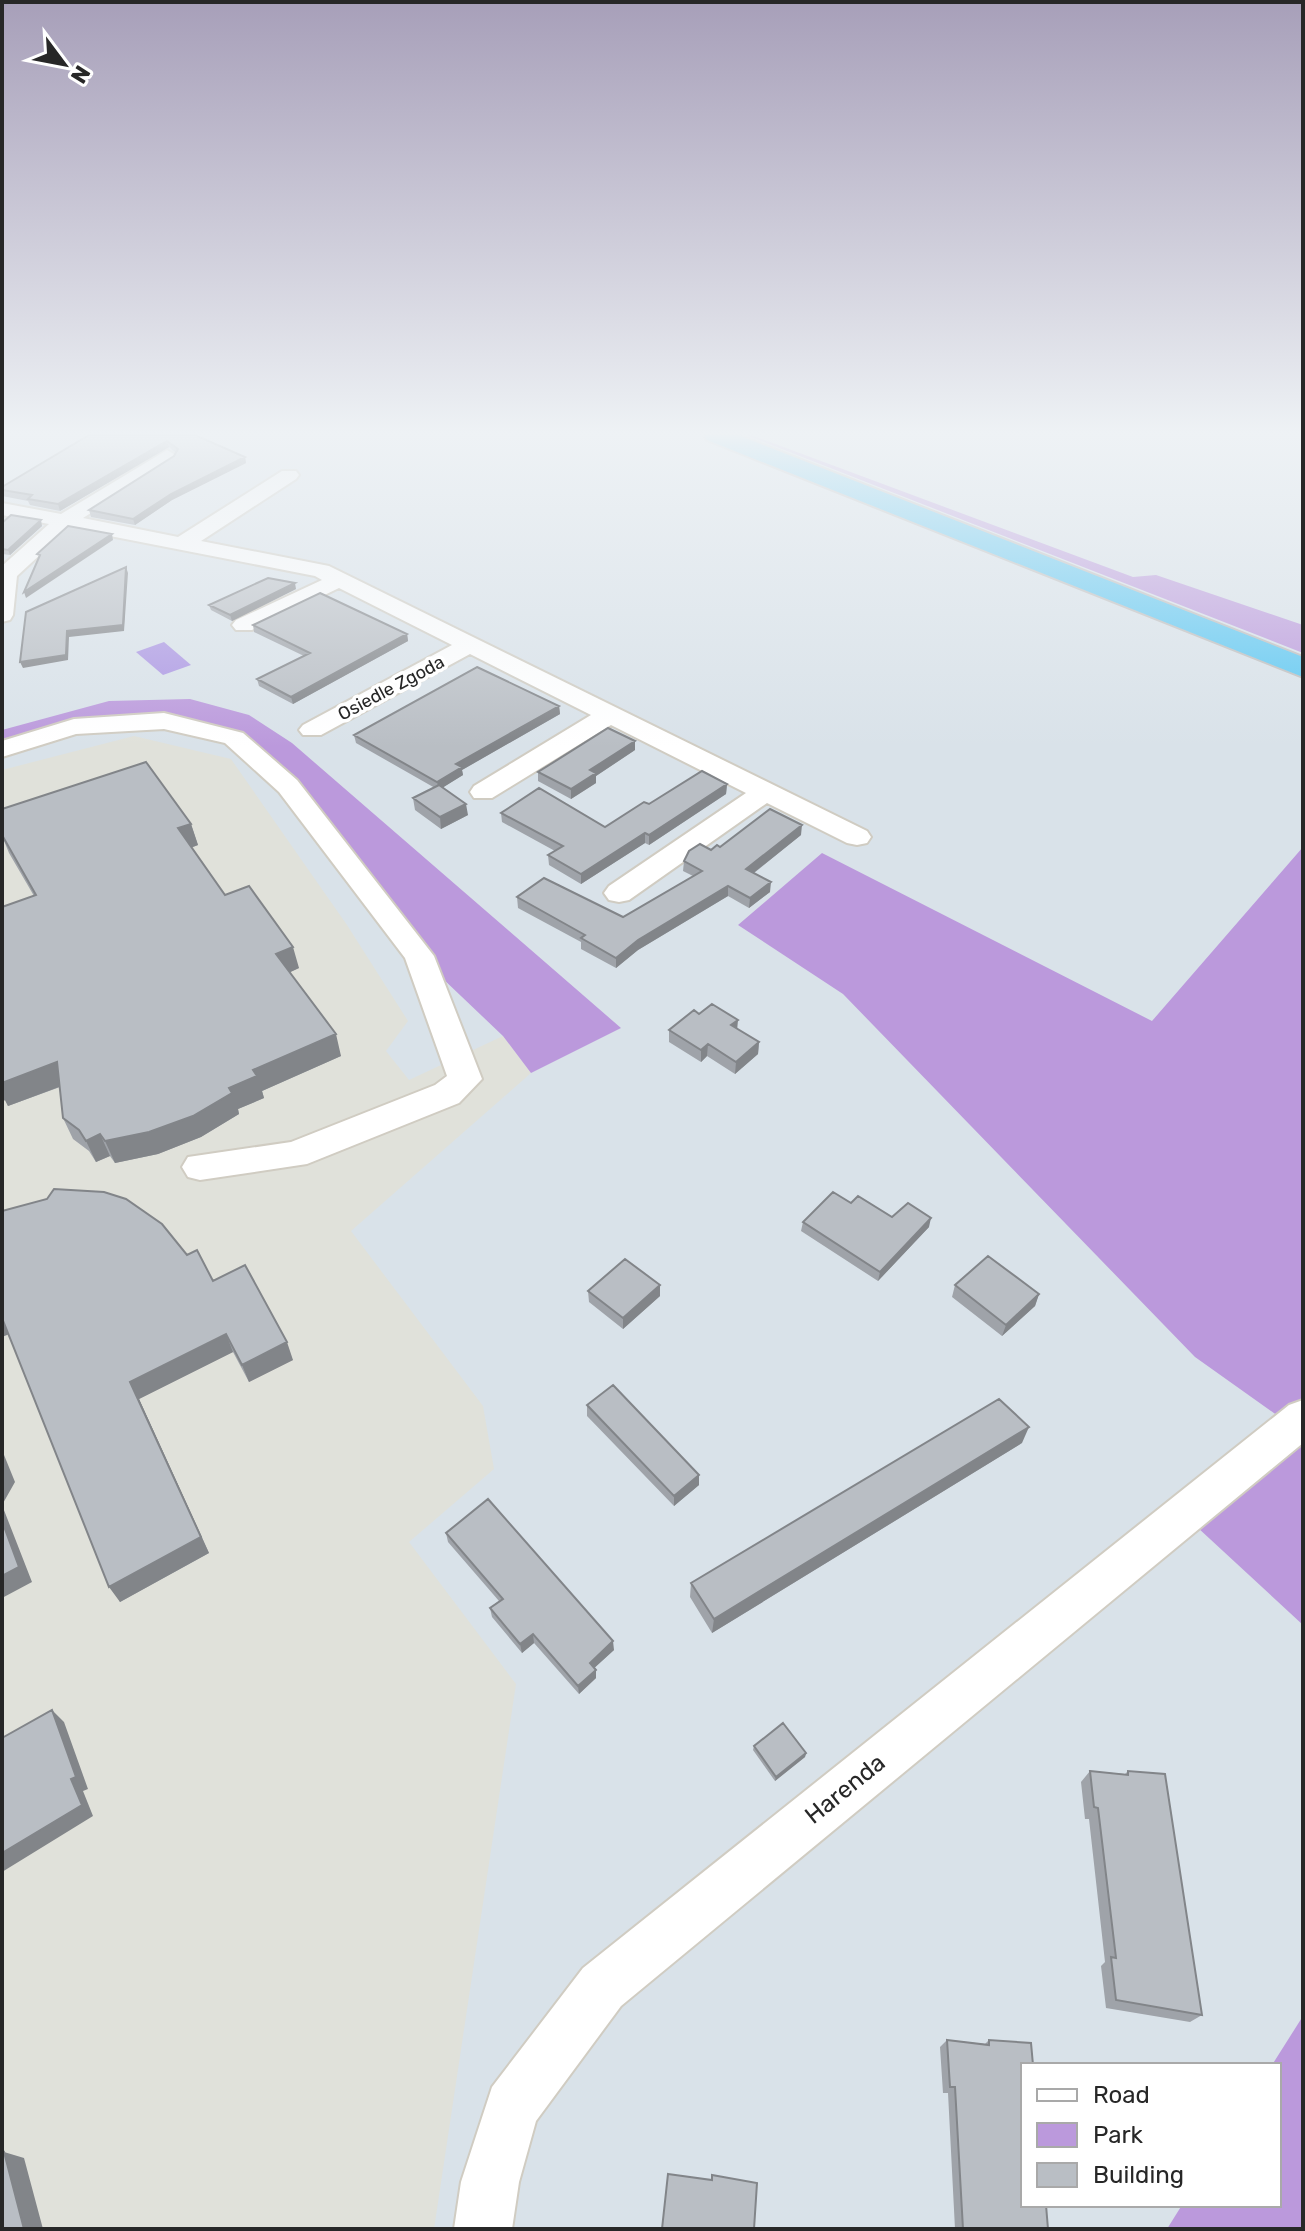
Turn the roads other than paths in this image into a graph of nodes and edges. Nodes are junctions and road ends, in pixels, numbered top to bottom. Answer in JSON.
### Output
{"nodes":[{"id":1,"x":45,"y":539,"type":"edge"},
{"id":2,"x":158,"y":539,"type":"edge"},
{"id":3,"x":190,"y":539,"type":"edge"},
{"id":4,"x":978,"y":539,"type":"edge"},
{"id":5,"x":182,"y":544,"type":"junction"},
{"id":6,"x":339,"y":580,"type":"junction"},
{"id":7,"x":2,"y":615,"type":"edge"},
{"id":8,"x":244,"y":625,"type":"dead end"},
{"id":9,"x":469,"y":645,"type":"junction"},
{"id":10,"x":1303,"y":668,"type":"edge"},
{"id":11,"x":609,"y":715,"type":"junction"},
{"id":12,"x":312,"y":730,"type":"dead end"},
{"id":13,"x":2,"y":749,"type":"edge"},
{"id":14,"x":483,"y":792,"type":"dead end"},
{"id":15,"x":765,"y":792,"type":"junction"},
{"id":16,"x":857,"y":837,"type":"dead end"},
{"id":17,"x":619,"y":893,"type":"dead end"},
{"id":18,"x":200,"y":1167,"type":"dead end"},
{"id":19,"x":1303,"y":1418,"type":"edge"},
{"id":20,"x":483,"y":2229,"type":"edge"}],
"edges":[{"from":1,"to":7,"type":"street"},
{"from":2,"to":5,"type":"street","name":"Osiedle Zgoda"},
{"from":3,"to":5,"type":"street"},
{"from":4,"to":10,"type":"highway"},
{"from":5,"to":6,"type":"street","name":"Osiedle Zgoda"},
{"from":6,"to":8,"type":"street"},
{"from":6,"to":9,"type":"street","name":"Osiedle Zgoda"},
{"from":9,"to":11,"type":"street","name":"Osiedle Zgoda"},
{"from":9,"to":12,"type":"street","name":"Osiedle Zgoda"},
{"from":11,"to":14,"type":"street"},
{"from":11,"to":15,"type":"street","name":"Osiedle Zgoda"},
{"from":13,"to":18,"type":"street"},
{"from":15,"to":16,"type":"street","name":"Osiedle Zgoda"},
{"from":15,"to":17,"type":"street"},
{"from":19,"to":20,"type":"street","name":"Harenda"}]}
